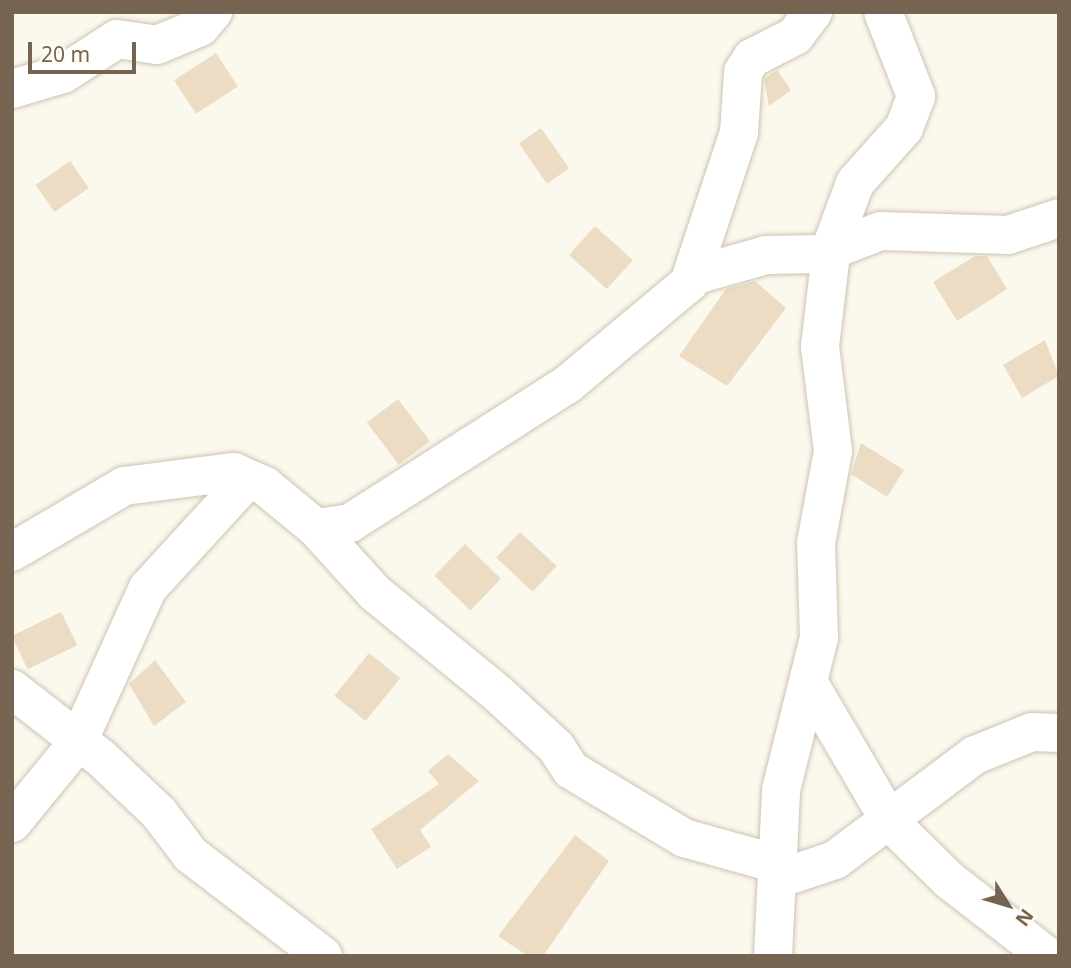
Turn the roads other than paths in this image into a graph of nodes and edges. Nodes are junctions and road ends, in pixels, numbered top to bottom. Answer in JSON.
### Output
{"nodes":[{"id":1,"x":213,"y":12,"type":"edge"},
{"id":2,"x":813,"y":12,"type":"edge"},
{"id":3,"x":883,"y":12,"type":"edge"},
{"id":4,"x":12,"y":89,"type":"edge"},
{"id":5,"x":1059,"y":218,"type":"edge"},
{"id":6,"x":832,"y":246,"type":"junction"},
{"id":7,"x":695,"y":275,"type":"junction"},
{"id":8,"x":248,"y":479,"type":"junction"},
{"id":9,"x":316,"y":528,"type":"junction"},
{"id":10,"x":12,"y":552,"type":"edge"},
{"id":11,"x":808,"y":682,"type":"junction"},
{"id":12,"x":12,"y":690,"type":"edge"},
{"id":13,"x":1059,"y":733,"type":"edge"},
{"id":14,"x":78,"y":742,"type":"junction"},
{"id":15,"x":887,"y":817,"type":"junction"},
{"id":16,"x":12,"y":823,"type":"edge"},
{"id":17,"x":780,"y":871,"type":"junction"},
{"id":18,"x":323,"y":956,"type":"edge"},
{"id":19,"x":773,"y":956,"type":"edge"},
{"id":20,"x":1047,"y":956,"type":"edge"}],
"edges":[{"from":1,"to":4,"type":"street"},
{"from":2,"to":7,"type":"street"},
{"from":3,"to":6,"type":"street"},
{"from":5,"to":6,"type":"street"},
{"from":6,"to":7,"type":"street"},
{"from":6,"to":11,"type":"street"},
{"from":7,"to":9,"type":"street"},
{"from":8,"to":9,"type":"street"},
{"from":8,"to":10,"type":"street"},
{"from":8,"to":14,"type":"street"},
{"from":9,"to":17,"type":"street"},
{"from":11,"to":15,"type":"street"},
{"from":11,"to":17,"type":"street"},
{"from":12,"to":14,"type":"street"},
{"from":13,"to":15,"type":"street"},
{"from":14,"to":16,"type":"street"},
{"from":14,"to":18,"type":"street"},
{"from":15,"to":17,"type":"street"},
{"from":15,"to":20,"type":"street"},
{"from":17,"to":19,"type":"street"}]}
